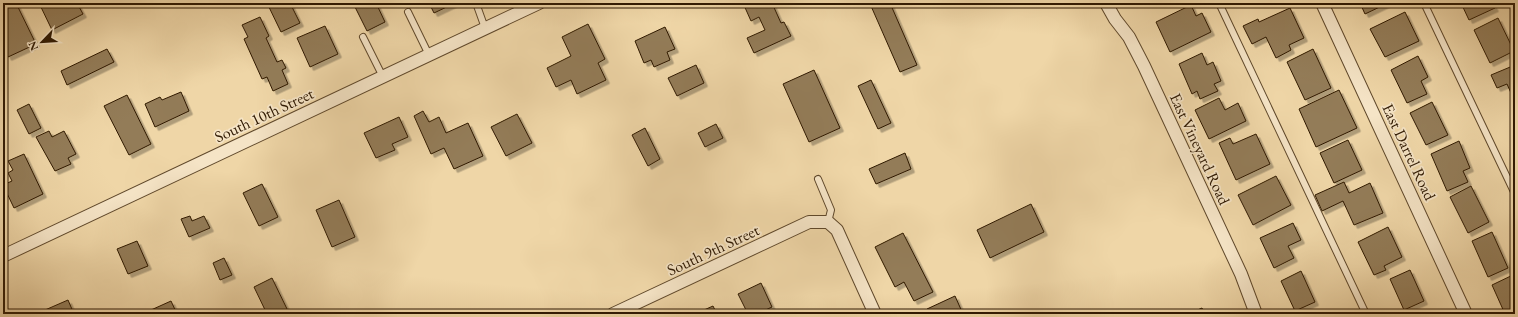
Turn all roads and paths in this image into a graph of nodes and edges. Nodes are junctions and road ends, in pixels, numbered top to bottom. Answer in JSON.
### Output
{"nodes":[{"id":1,"x":476,"y":3,"type":"edge"},
{"id":2,"x":539,"y":3,"type":"edge"},
{"id":3,"x":1106,"y":3,"type":"edge"},
{"id":4,"x":1219,"y":3,"type":"edge"},
{"id":5,"x":1322,"y":3,"type":"edge"},
{"id":6,"x":1424,"y":3,"type":"edge"},
{"id":7,"x":408,"y":12,"type":"dead end"},
{"id":8,"x":485,"y":28,"type":"junction"},
{"id":9,"x":363,"y":37,"type":"dead end"},
{"id":10,"x":429,"y":55,"type":"junction"},
{"id":11,"x":383,"y":77,"type":"junction"},
{"id":12,"x":818,"y":179,"type":"dead end"},
{"id":13,"x":1515,"y":194,"type":"edge"},
{"id":14,"x":828,"y":222,"type":"junction"},
{"id":15,"x":3,"y":256,"type":"edge"},
{"id":16,"x":613,"y":314,"type":"edge"},
{"id":17,"x":876,"y":314,"type":"edge"},
{"id":18,"x":1256,"y":314,"type":"edge"},
{"id":19,"x":1366,"y":314,"type":"edge"},
{"id":20,"x":1466,"y":314,"type":"edge"}],
"edges":[{"from":1,"to":8,"type":"lane"},
{"from":2,"to":8,"type":"street","name":"South 10th Street"},
{"from":3,"to":18,"type":"street","name":"East Vineyard Road"},
{"from":4,"to":19,"type":"lane"},
{"from":5,"to":20,"type":"street","name":"East Darrel Road"},
{"from":6,"to":13,"type":"lane"},
{"from":7,"to":10,"type":"lane"},
{"from":8,"to":10,"type":"street","name":"South 10th Street"},
{"from":9,"to":11,"type":"lane"},
{"from":10,"to":11,"type":"street","name":"South 10th Street"},
{"from":11,"to":15,"type":"street","name":"South 10th Street"},
{"from":12,"to":14,"type":"lane"},
{"from":14,"to":16,"type":"street","name":"South 9th Street"},
{"from":14,"to":17,"type":"street"}]}
